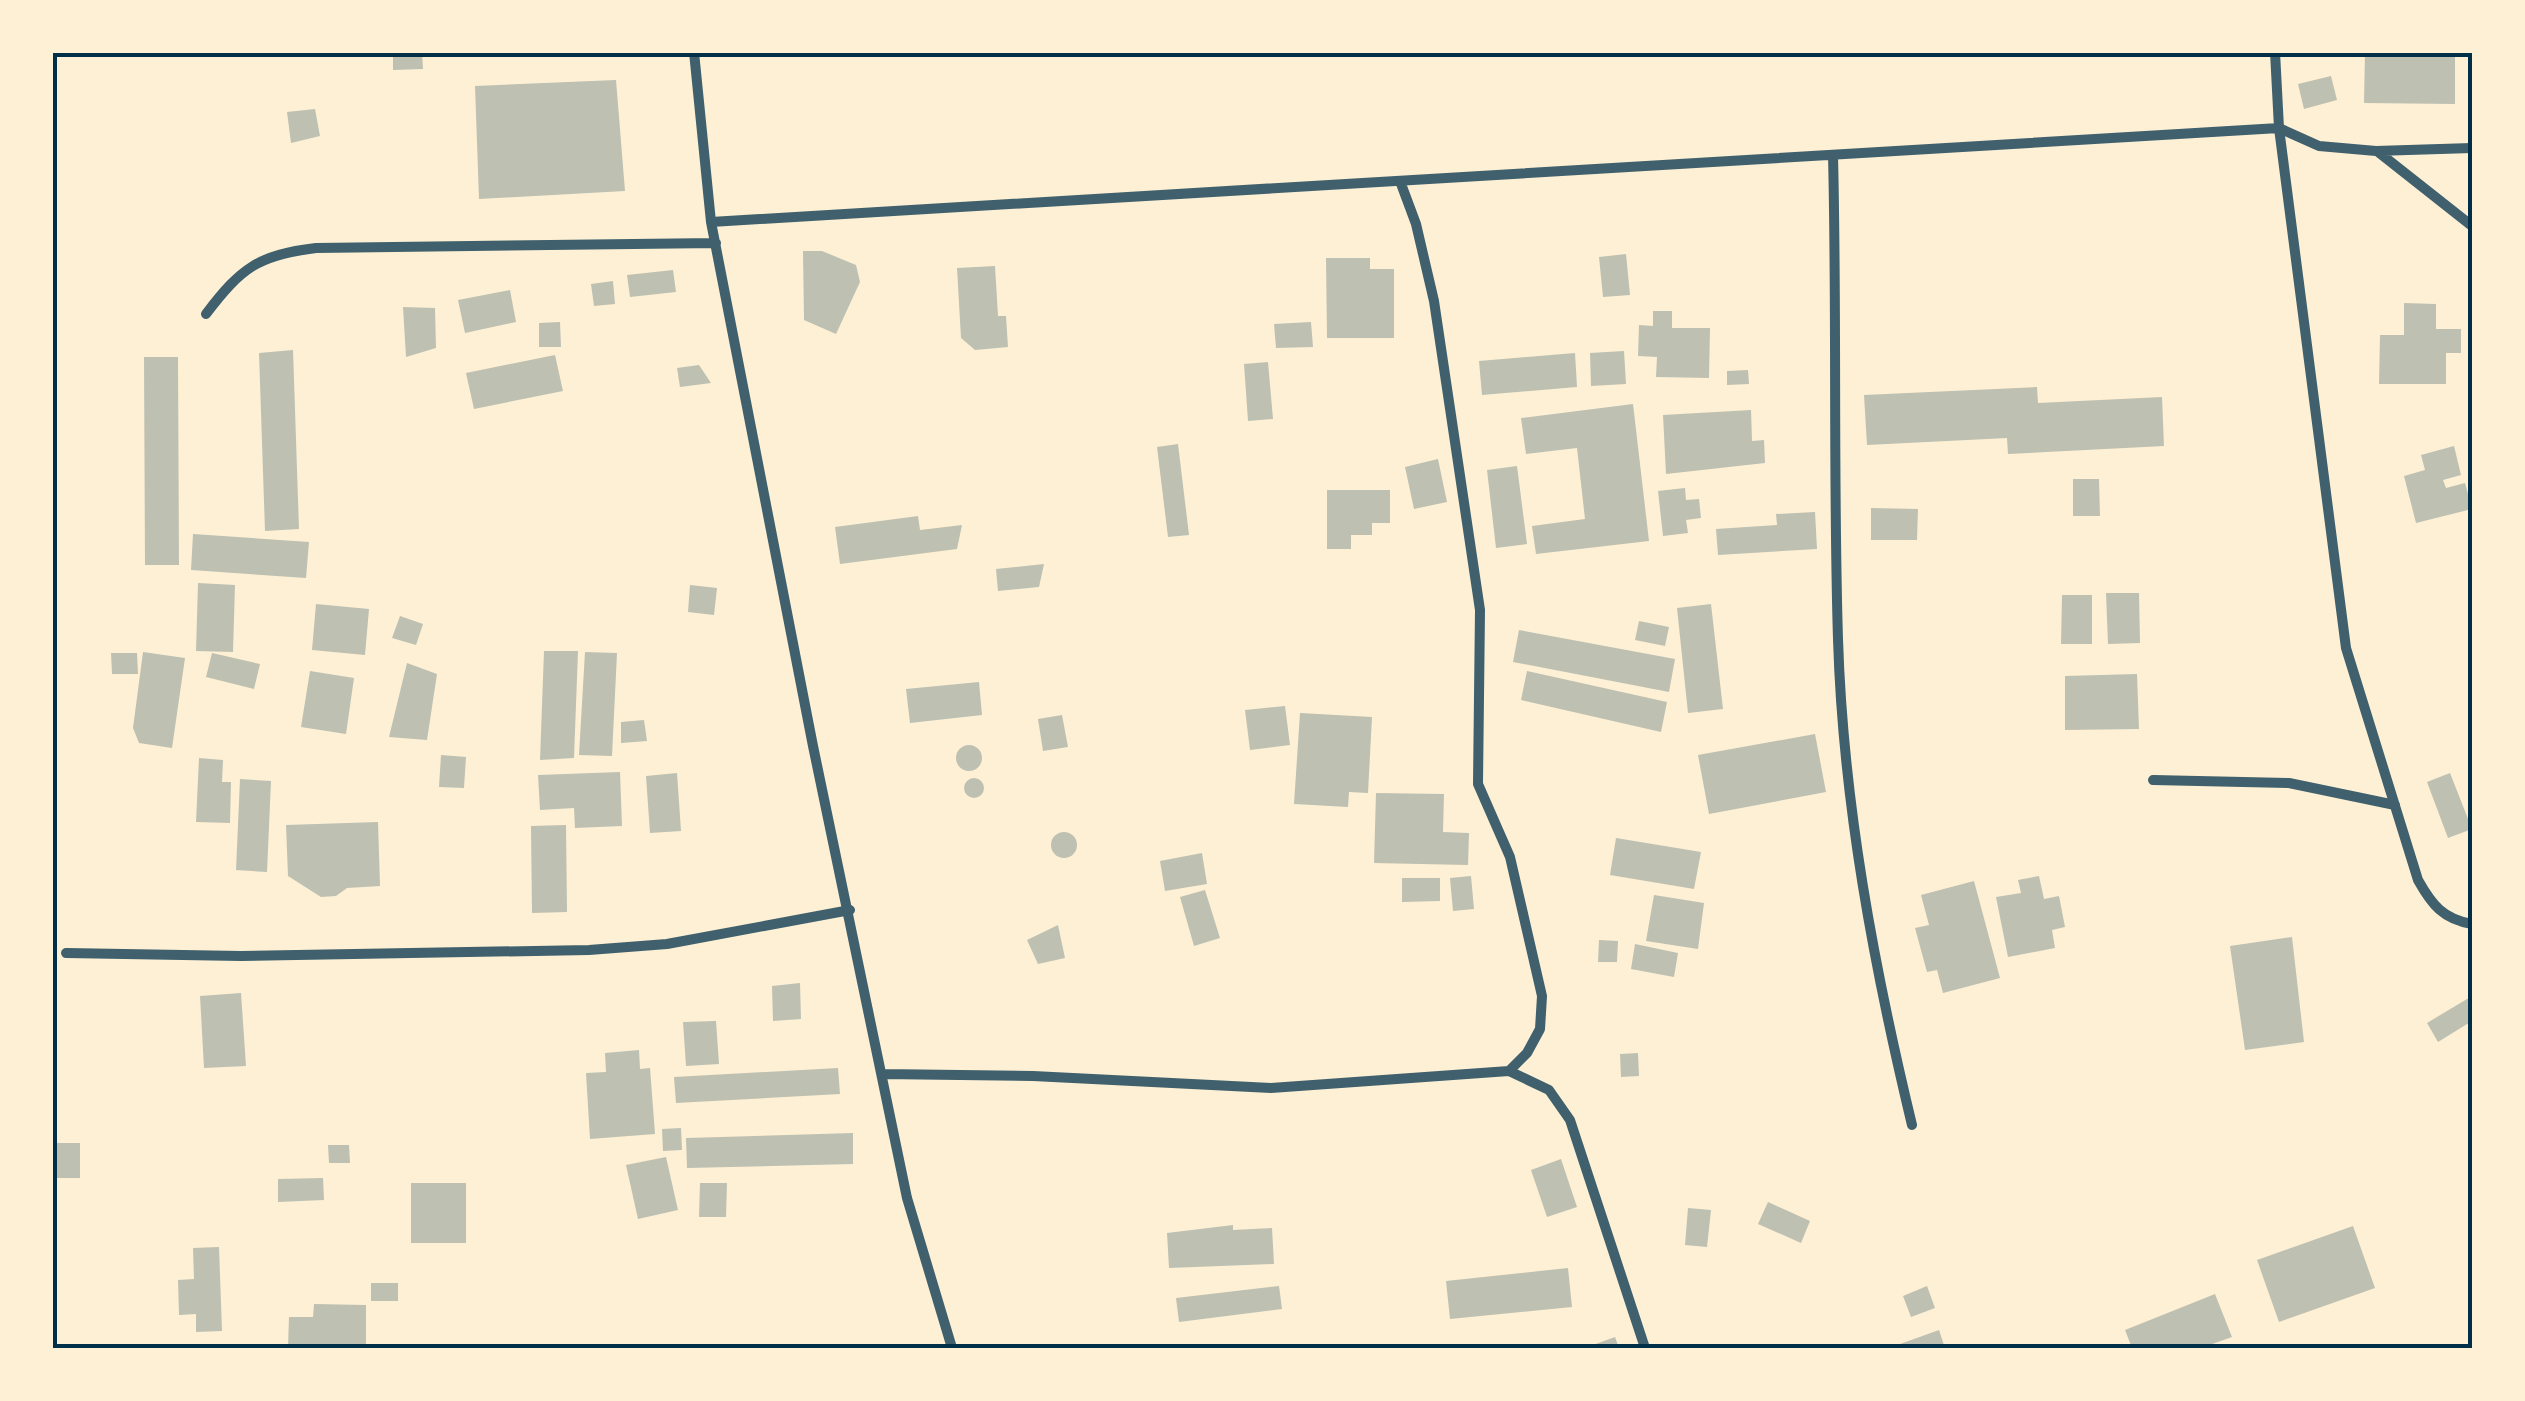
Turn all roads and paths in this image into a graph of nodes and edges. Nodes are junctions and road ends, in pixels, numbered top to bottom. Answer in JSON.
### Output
{"nodes":[{"id":1,"x":694,"y":52,"type":"edge"},
{"id":2,"x":2275,"y":52,"type":"edge"},
{"id":3,"x":2278,"y":128,"type":"junction"},
{"id":4,"x":2472,"y":148,"type":"edge"},
{"id":5,"x":2376,"y":150,"type":"junction"},
{"id":6,"x":1833,"y":155,"type":"junction"},
{"id":7,"x":1400,"y":181,"type":"junction"},
{"id":8,"x":711,"y":222,"type":"junction"},
{"id":9,"x":2472,"y":226,"type":"edge"},
{"id":10,"x":716,"y":243,"type":"junction"},
{"id":11,"x":206,"y":314,"type":"dead end"},
{"id":12,"x":2153,"y":780,"type":"dead end"},
{"id":13,"x":2395,"y":805,"type":"junction"},
{"id":14,"x":850,"y":910,"type":"junction"},
{"id":15,"x":2472,"y":924,"type":"edge"},
{"id":16,"x":66,"y":953,"type":"dead end"},
{"id":17,"x":1510,"y":1071,"type":"junction"},
{"id":18,"x":882,"y":1074,"type":"junction"},
{"id":19,"x":1912,"y":1125,"type":"dead end"},
{"id":20,"x":952,"y":1348,"type":"edge"},
{"id":21,"x":1645,"y":1348,"type":"edge"}],
"edges":[{"from":1,"to":8,"type":"street"},
{"from":2,"to":3,"type":"street"},
{"from":3,"to":5,"type":"street"},
{"from":3,"to":6,"type":"street"},
{"from":3,"to":13,"type":"street"},
{"from":4,"to":5,"type":"street"},
{"from":5,"to":9,"type":"street"},
{"from":6,"to":7,"type":"street"},
{"from":6,"to":19,"type":"street"},
{"from":7,"to":8,"type":"street"},
{"from":7,"to":17,"type":"street"},
{"from":8,"to":10,"type":"street"},
{"from":10,"to":11,"type":"street"},
{"from":10,"to":14,"type":"street"},
{"from":12,"to":13,"type":"street"},
{"from":13,"to":15,"type":"street"},
{"from":14,"to":16,"type":"street"},
{"from":14,"to":18,"type":"street"},
{"from":17,"to":18,"type":"street"},
{"from":17,"to":21,"type":"street"},
{"from":18,"to":20,"type":"street"}]}
